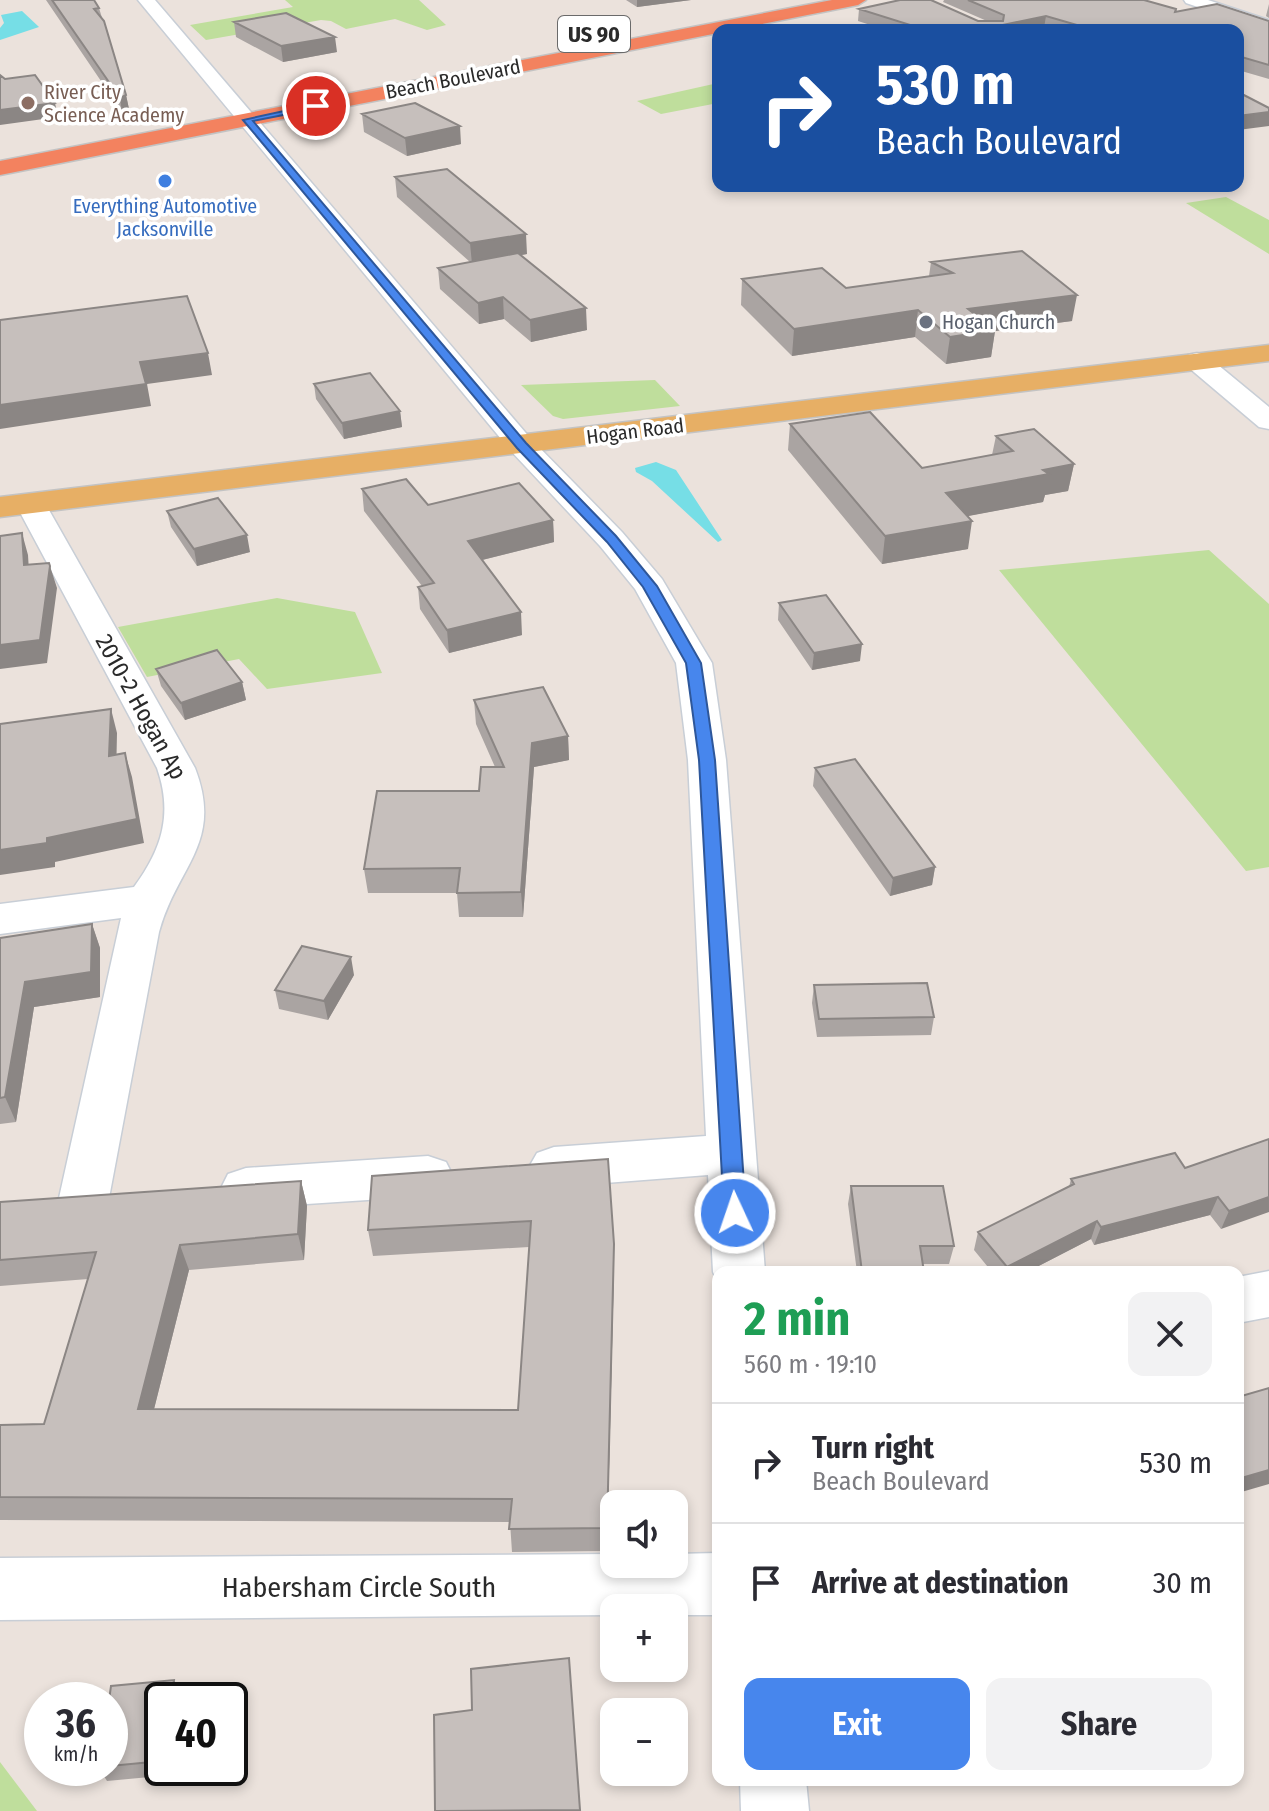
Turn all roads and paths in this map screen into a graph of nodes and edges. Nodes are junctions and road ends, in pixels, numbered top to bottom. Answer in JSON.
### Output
{"nodes":[{"id":1,"x":146,"y":0,"type":"edge"},
{"id":2,"x":770,"y":0,"type":"edge"},
{"id":3,"x":858,"y":0,"type":"edge"},
{"id":4,"x":1192,"y":0,"type":"edge"},
{"id":5,"x":817,"y":4,"type":"edge"},
{"id":6,"x":1269,"y":26,"type":"edge"},
{"id":7,"x":241,"y":112,"type":"junction"},
{"id":8,"x":0,"y":149,"type":"edge"},
{"id":9,"x":0,"y":168,"type":"edge"},
{"id":10,"x":1269,"y":353,"type":"edge"},
{"id":11,"x":1197,"y":361,"type":"junction"},
{"id":12,"x":1269,"y":421,"type":"edge"},
{"id":13,"x":521,"y":445,"type":"junction"},
{"id":14,"x":23,"y":520,"type":"edge"},
{"id":15,"x":147,"y":900,"type":"junction"},
{"id":16,"x":0,"y":919,"type":"edge"},
{"id":17,"x":732,"y":1154,"type":"junction"},
{"id":18,"x":199,"y":1192,"type":"edge"},
{"id":19,"x":84,"y":1198,"type":"edge"},
{"id":20,"x":739,"y":1266,"type":"edge"},
{"id":21,"x":1269,"y":1294,"type":"edge"},
{"id":22,"x":1244,"y":1299,"type":"edge"},
{"id":23,"x":712,"y":1584,"type":"edge"},
{"id":24,"x":0,"y":1589,"type":"edge"},
{"id":25,"x":773,"y":1786,"type":"edge"},
{"id":26,"x":775,"y":1811,"type":"edge"}],
"edges":[{"from":1,"to":7,"type":"street"},
{"from":2,"to":7,"type":"highway","number":"US 90"},
{"from":3,"to":5,"type":"highway","name":"Beach Boulevard","number":"US 90"},
{"from":4,"to":6,"type":"street"},
{"from":5,"to":7,"type":"highway","name":"Beach Boulevard","number":"US 90"},
{"from":7,"to":8,"type":"highway","name":"Beach Boulevard","number":"US 90"},
{"from":7,"to":9,"type":"highway","name":"Beach Boulevard","number":"US 90"},
{"from":7,"to":13,"type":"street"},
{"from":10,"to":11,"type":"main road","name":"Hogan Road"},
{"from":11,"to":12,"type":"street"},
{"from":11,"to":13,"type":"main road","name":"Hogan Road"},
{"from":13,"to":14,"type":"main road","name":"Hogan Road"},
{"from":13,"to":17,"type":"street"},
{"from":14,"to":15,"type":"street","name":"2010-2 Hogan Ap"},
{"from":15,"to":16,"type":"street"},
{"from":15,"to":19,"type":"street","name":"2010-2 Hogan Ap"},
{"from":17,"to":18,"type":"street"},
{"from":17,"to":20,"type":"street"},
{"from":21,"to":22,"type":"street"},
{"from":23,"to":24,"type":"street","name":"Habersham Circle South"},
{"from":25,"to":26,"type":"street"}]}
